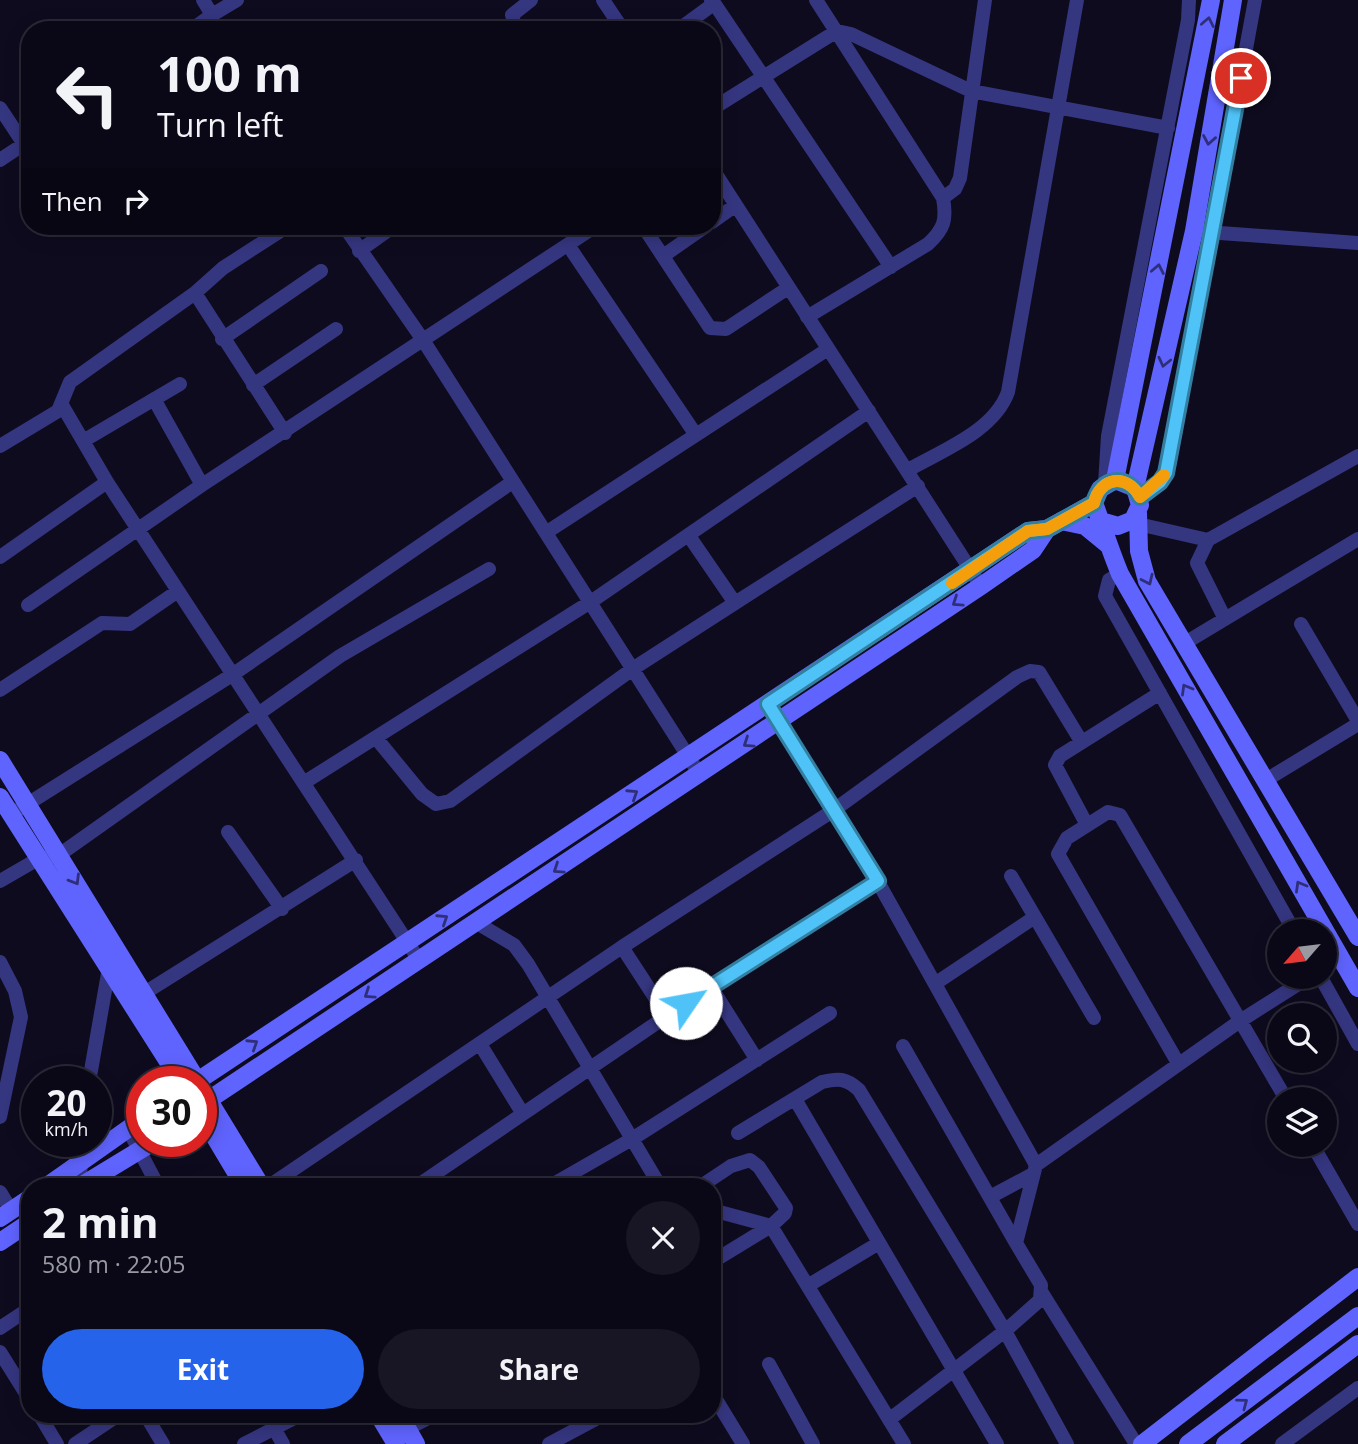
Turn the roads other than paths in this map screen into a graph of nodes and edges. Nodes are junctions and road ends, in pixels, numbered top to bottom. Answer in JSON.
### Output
{"nodes":[{"id":1,"x":203,"y":0,"type":"edge"},
{"id":2,"x":237,"y":0,"type":"edge"},
{"id":3,"x":531,"y":0,"type":"edge"},
{"id":4,"x":603,"y":0,"type":"edge"},
{"id":5,"x":711,"y":0,"type":"edge"},
{"id":6,"x":816,"y":0,"type":"edge"},
{"id":7,"x":985,"y":0,"type":"edge"},
{"id":8,"x":1077,"y":0,"type":"edge"},
{"id":9,"x":1189,"y":0,"type":"edge"},
{"id":10,"x":1212,"y":0,"type":"edge"},
{"id":11,"x":1233,"y":0,"type":"edge"},
{"id":12,"x":1255,"y":0,"type":"edge"},
{"id":13,"x":212,"y":15,"type":"junction"},
{"id":14,"x":204,"y":21,"type":"edge"},
{"id":15,"x":514,"y":21,"type":"edge"},
{"id":16,"x":617,"y":21,"type":"edge"},
{"id":17,"x":690,"y":21,"type":"edge"},
{"id":18,"x":837,"y":31,"type":"junction"},
{"id":19,"x":762,"y":77,"type":"junction"},
{"id":20,"x":971,"y":91,"type":"junction"},
{"id":21,"x":721,"y":103,"type":"edge"},
{"id":22,"x":0,"y":108,"type":"edge"},
{"id":23,"x":1059,"y":110,"type":"junction"},
{"id":24,"x":1168,"y":128,"type":"junction"},
{"id":25,"x":21,"y":134,"type":"edge"},
{"id":26,"x":21,"y":146,"type":"edge"},
{"id":27,"x":0,"y":160,"type":"edge"},
{"id":28,"x":721,"y":182,"type":"edge"},
{"id":29,"x":943,"y":198,"type":"junction"},
{"id":30,"x":736,"y":205,"type":"junction"},
{"id":31,"x":721,"y":216,"type":"edge"},
{"id":32,"x":1194,"y":230,"type":"junction"},
{"id":33,"x":1213,"y":233,"type":"junction"},
{"id":34,"x":274,"y":235,"type":"edge"},
{"id":35,"x":349,"y":235,"type":"edge"},
{"id":36,"x":381,"y":235,"type":"edge"},
{"id":37,"x":582,"y":235,"type":"edge"},
{"id":38,"x":649,"y":235,"type":"edge"},
{"id":39,"x":693,"y":235,"type":"edge"},
{"id":40,"x":1358,"y":243,"type":"edge"},
{"id":41,"x":568,"y":244,"type":"junction"},
{"id":42,"x":359,"y":251,"type":"junction"},
{"id":43,"x":663,"y":256,"type":"junction"},
{"id":44,"x":891,"y":267,"type":"junction"},
{"id":45,"x":321,"y":271,"type":"dead end"},
{"id":46,"x":788,"y":288,"type":"junction"},
{"id":47,"x":195,"y":293,"type":"junction"},
{"id":48,"x":807,"y":317,"type":"junction"},
{"id":49,"x":336,"y":329,"type":"dead end"},
{"id":50,"x":222,"y":339,"type":"junction"},
{"id":51,"x":423,"y":340,"type":"junction"},
{"id":52,"x":828,"y":349,"type":"junction"},
{"id":53,"x":180,"y":384,"type":"dead end"},
{"id":54,"x":253,"y":385,"type":"junction"},
{"id":55,"x":153,"y":399,"type":"junction"},
{"id":56,"x":62,"y":405,"type":"junction"},
{"id":57,"x":869,"y":411,"type":"junction"},
{"id":58,"x":285,"y":433,"type":"junction"},
{"id":59,"x":695,"y":435,"type":"junction"},
{"id":60,"x":83,"y":441,"type":"junction"},
{"id":61,"x":0,"y":446,"type":"edge"},
{"id":62,"x":1358,"y":456,"type":"edge"},
{"id":63,"x":908,"y":470,"type":"junction"},
{"id":64,"x":107,"y":482,"type":"junction"},
{"id":65,"x":511,"y":482,"type":"junction"},
{"id":66,"x":1110,"y":482,"type":"junction"},
{"id":67,"x":202,"y":485,"type":"junction"},
{"id":68,"x":918,"y":486,"type":"junction"},
{"id":69,"x":1094,"y":503,"type":"junction"},
{"id":70,"x":1138,"y":506,"type":"junction"},
{"id":71,"x":1104,"y":522,"type":"junction"},
{"id":72,"x":1054,"y":525,"type":"junction"},
{"id":73,"x":140,"y":530,"type":"junction"},
{"id":74,"x":547,"y":532,"type":"junction"},
{"id":75,"x":689,"y":536,"type":"junction"},
{"id":76,"x":1358,"y":539,"type":"edge"},
{"id":77,"x":1208,"y":540,"type":"junction"},
{"id":78,"x":1107,"y":544,"type":"junction"},
{"id":79,"x":0,"y":557,"type":"edge"},
{"id":80,"x":489,"y":569,"type":"dead end"},
{"id":81,"x":1120,"y":574,"type":"junction"},
{"id":82,"x":976,"y":578,"type":"junction"},
{"id":83,"x":178,"y":591,"type":"junction"},
{"id":84,"x":592,"y":601,"type":"junction"},
{"id":85,"x":735,"y":603,"type":"junction"},
{"id":86,"x":27,"y":605,"type":"dead end"},
{"id":87,"x":1225,"y":619,"type":"junction"},
{"id":88,"x":1301,"y":624,"type":"dead end"},
{"id":89,"x":1185,"y":643,"type":"junction"},
{"id":90,"x":634,"y":668,"type":"junction"},
{"id":91,"x":232,"y":674,"type":"junction"},
{"id":92,"x":0,"y":690,"type":"edge"},
{"id":93,"x":1160,"y":693,"type":"junction"},
{"id":94,"x":768,"y":704,"type":"junction"},
{"id":95,"x":260,"y":713,"type":"junction"},
{"id":96,"x":780,"y":722,"type":"junction"},
{"id":97,"x":1358,"y":722,"type":"edge"},
{"id":98,"x":376,"y":738,"type":"junction"},
{"id":99,"x":1081,"y":741,"type":"junction"},
{"id":100,"x":690,"y":757,"type":"junction"},
{"id":101,"x":0,"y":760,"type":"edge"},
{"id":102,"x":700,"y":775,"type":"junction"},
{"id":103,"x":1266,"y":780,"type":"junction"},
{"id":104,"x":305,"y":782,"type":"junction"},
{"id":105,"x":0,"y":797,"type":"edge"},
{"id":106,"x":27,"y":804,"type":"junction"},
{"id":107,"x":834,"y":810,"type":"junction"},
{"id":108,"x":11,"y":814,"type":"junction"},
{"id":109,"x":1087,"y":825,"type":"junction"},
{"id":110,"x":229,"y":832,"type":"dead end"},
{"id":111,"x":59,"y":855,"type":"junction"},
{"id":112,"x":38,"y":859,"type":"junction"},
{"id":113,"x":356,"y":860,"type":"junction"},
{"id":114,"x":1011,"y":876,"type":"dead end"},
{"id":115,"x":0,"y":881,"type":"edge"},
{"id":116,"x":878,"y":881,"type":"junction"},
{"id":117,"x":282,"y":909,"type":"junction"},
{"id":118,"x":1035,"y":917,"type":"junction"},
{"id":119,"x":1287,"y":919,"type":"edge"},
{"id":120,"x":477,"y":923,"type":"junction"},
{"id":121,"x":1358,"y":937,"type":"edge"},
{"id":122,"x":408,"y":943,"type":"junction"},
{"id":123,"x":114,"y":944,"type":"junction"},
{"id":124,"x":622,"y":947,"type":"junction"},
{"id":125,"x":419,"y":960,"type":"junction"},
{"id":126,"x":0,"y":961,"type":"edge"},
{"id":127,"x":109,"y":968,"type":"junction"},
{"id":128,"x":936,"y":983,"type":"junction"},
{"id":129,"x":711,"y":987,"type":"junction"},
{"id":130,"x":1358,"y":988,"type":"edge"},
{"id":131,"x":1290,"y":989,"type":"edge"},
{"id":132,"x":1327,"y":989,"type":"edge"},
{"id":133,"x":549,"y":997,"type":"junction"},
{"id":134,"x":137,"y":998,"type":"junction"},
{"id":135,"x":830,"y":1013,"type":"dead end"},
{"id":136,"x":667,"y":1016,"type":"junction"},
{"id":137,"x":1094,"y":1018,"type":"dead end"},
{"id":138,"x":1240,"y":1021,"type":"junction"},
{"id":139,"x":480,"y":1044,"type":"junction"},
{"id":140,"x":1358,"y":1044,"type":"edge"},
{"id":141,"x":903,"y":1046,"type":"dead end"},
{"id":142,"x":757,"y":1060,"type":"junction"},
{"id":143,"x":1178,"y":1063,"type":"junction"},
{"id":144,"x":92,"y":1066,"type":"edge"},
{"id":145,"x":173,"y":1066,"type":"edge"},
{"id":146,"x":186,"y":1066,"type":"edge"},
{"id":147,"x":217,"y":1068,"type":"edge"},
{"id":148,"x":592,"y":1070,"type":"junction"},
{"id":149,"x":1279,"y":1087,"type":"edge"},
{"id":150,"x":217,"y":1093,"type":"edge"},
{"id":151,"x":795,"y":1098,"type":"junction"},
{"id":152,"x":523,"y":1114,"type":"junction"},
{"id":153,"x":0,"y":1117,"type":"edge"},
{"id":154,"x":217,"y":1122,"type":"edge"},
{"id":155,"x":126,"y":1131,"type":"edge"},
{"id":156,"x":217,"y":1131,"type":"edge"},
{"id":157,"x":738,"y":1133,"type":"dead end"},
{"id":158,"x":632,"y":1139,"type":"junction"},
{"id":159,"x":81,"y":1157,"type":"edge"},
{"id":160,"x":134,"y":1157,"type":"edge"},
{"id":161,"x":143,"y":1157,"type":"edge"},
{"id":162,"x":1319,"y":1157,"type":"edge"},
{"id":163,"x":80,"y":1164,"type":"junction"},
{"id":164,"x":1034,"y":1169,"type":"junction"},
{"id":165,"x":59,"y":1178,"type":"edge"},
{"id":166,"x":80,"y":1178,"type":"edge"},
{"id":167,"x":95,"y":1178,"type":"edge"},
{"id":168,"x":154,"y":1178,"type":"edge"},
{"id":169,"x":240,"y":1178,"type":"edge"},
{"id":170,"x":255,"y":1178,"type":"edge"},
{"id":171,"x":281,"y":1178,"type":"edge"},
{"id":172,"x":433,"y":1178,"type":"edge"},
{"id":173,"x":573,"y":1178,"type":"edge"},
{"id":174,"x":655,"y":1178,"type":"edge"},
{"id":175,"x":713,"y":1178,"type":"edge"},
{"id":176,"x":0,"y":1192,"type":"edge"},
{"id":177,"x":990,"y":1197,"type":"junction"},
{"id":178,"x":21,"y":1204,"type":"edge"},
{"id":179,"x":721,"y":1212,"type":"edge"},
{"id":180,"x":6,"y":1214,"type":"edge"},
{"id":181,"x":1358,"y":1224,"type":"edge"},
{"id":182,"x":771,"y":1226,"type":"junction"},
{"id":183,"x":21,"y":1228,"type":"edge"},
{"id":184,"x":0,"y":1242,"type":"edge"},
{"id":185,"x":879,"y":1243,"type":"junction"},
{"id":186,"x":1016,"y":1243,"type":"junction"},
{"id":187,"x":721,"y":1257,"type":"edge"},
{"id":188,"x":1358,"y":1277,"type":"edge"},
{"id":189,"x":809,"y":1285,"type":"junction"},
{"id":190,"x":1042,"y":1293,"type":"junction"},
{"id":191,"x":21,"y":1314,"type":"edge"},
{"id":192,"x":1358,"y":1315,"type":"edge"},
{"id":193,"x":0,"y":1328,"type":"edge"},
{"id":194,"x":1005,"y":1331,"type":"junction"},
{"id":195,"x":1358,"y":1344,"type":"edge"},
{"id":196,"x":0,"y":1352,"type":"edge"},
{"id":197,"x":769,"y":1364,"type":"dead end"},
{"id":198,"x":954,"y":1371,"type":"junction"},
{"id":199,"x":21,"y":1386,"type":"edge"},
{"id":200,"x":1358,"y":1388,"type":"edge"},
{"id":201,"x":721,"y":1408,"type":"edge"},
{"id":202,"x":890,"y":1419,"type":"junction"},
{"id":203,"x":44,"y":1423,"type":"edge"},
{"id":204,"x":106,"y":1423,"type":"edge"},
{"id":205,"x":150,"y":1423,"type":"edge"},
{"id":206,"x":287,"y":1423,"type":"edge"},
{"id":207,"x":421,"y":1423,"type":"edge"},
{"id":208,"x":588,"y":1423,"type":"edge"},
{"id":209,"x":275,"y":1430,"type":"junction"},
{"id":210,"x":402,"y":1434,"type":"edge"},
{"id":211,"x":57,"y":1444,"type":"edge"},
{"id":212,"x":75,"y":1444,"type":"edge"},
{"id":213,"x":163,"y":1444,"type":"edge"},
{"id":214,"x":244,"y":1444,"type":"edge"},
{"id":215,"x":283,"y":1444,"type":"edge"},
{"id":216,"x":549,"y":1444,"type":"edge"},
{"id":217,"x":743,"y":1444,"type":"edge"},
{"id":218,"x":813,"y":1444,"type":"edge"},
{"id":219,"x":904,"y":1444,"type":"edge"},
{"id":220,"x":997,"y":1444,"type":"edge"},
{"id":221,"x":1067,"y":1444,"type":"edge"},
{"id":222,"x":1139,"y":1444,"type":"edge"},
{"id":223,"x":1188,"y":1444,"type":"edge"},
{"id":224,"x":1225,"y":1444,"type":"edge"},
{"id":225,"x":1282,"y":1444,"type":"edge"}],
"edges":[{"from":1,"to":13,"type":"street"},
{"from":2,"to":13,"type":"street"},
{"from":3,"to":15,"type":"street"},
{"from":4,"to":16,"type":"street"},
{"from":5,"to":17,"type":"street"},
{"from":5,"to":19,"type":"street"},
{"from":6,"to":18,"type":"street"},
{"from":7,"to":20,"type":"street"},
{"from":8,"to":23,"type":"street"},
{"from":9,"to":24,"type":"street"},
{"from":66,"to":10,"type":"street","one_way":true},
{"from":11,"to":32,"type":"street","one_way":true},
{"from":12,"to":33,"type":"street"},
{"from":13,"to":14,"type":"street"},
{"from":18,"to":19,"type":"street"},
{"from":18,"to":20,"type":"street"},
{"from":18,"to":29,"type":"street"},
{"from":19,"to":21,"type":"street"},
{"from":19,"to":44,"type":"street"},
{"from":20,"to":23,"type":"street"},
{"from":20,"to":29,"type":"street"},
{"from":22,"to":25,"type":"street"},
{"from":23,"to":24,"type":"street"},
{"from":23,"to":63,"type":"street"},
{"from":24,"to":66,"type":"street"},
{"from":26,"to":27,"type":"street"},
{"from":28,"to":30,"type":"street"},
{"from":29,"to":44,"type":"street"},
{"from":30,"to":31,"type":"street"},
{"from":30,"to":46,"type":"street"},
{"from":32,"to":33,"type":"street"},
{"from":32,"to":70,"type":"street","one_way":true},
{"from":33,"to":40,"type":"street"},
{"from":33,"to":70,"type":"street"},
{"from":34,"to":47,"type":"street"},
{"from":35,"to":42,"type":"street"},
{"from":36,"to":42,"type":"street"},
{"from":37,"to":41,"type":"street"},
{"from":38,"to":43,"type":"street"},
{"from":39,"to":43,"type":"street"},
{"from":41,"to":51,"type":"street"},
{"from":41,"to":59,"type":"street"},
{"from":42,"to":51,"type":"street"},
{"from":43,"to":46,"type":"street"},
{"from":44,"to":48,"type":"street"},
{"from":45,"to":50,"type":"street"},
{"from":46,"to":48,"type":"street"},
{"from":47,"to":50,"type":"street"},
{"from":47,"to":56,"type":"street"},
{"from":48,"to":52,"type":"street"},
{"from":49,"to":54,"type":"street"},
{"from":50,"to":54,"type":"street"},
{"from":51,"to":58,"type":"street"},
{"from":51,"to":65,"type":"street"},
{"from":52,"to":57,"type":"street"},
{"from":52,"to":59,"type":"street"},
{"from":53,"to":55,"type":"street"},
{"from":54,"to":58,"type":"street"},
{"from":55,"to":60,"type":"street"},
{"from":55,"to":67,"type":"street"},
{"from":56,"to":60,"type":"street"},
{"from":56,"to":61,"type":"street"},
{"from":57,"to":63,"type":"street"},
{"from":57,"to":75,"type":"street"},
{"from":58,"to":67,"type":"street"},
{"from":59,"to":74,"type":"street"},
{"from":60,"to":64,"type":"street"},
{"from":62,"to":77,"type":"street"},
{"from":63,"to":68,"type":"street"},
{"from":64,"to":73,"type":"street"},
{"from":64,"to":79,"type":"street"},
{"from":65,"to":74,"type":"street"},
{"from":65,"to":91,"type":"street"},
{"from":66,"to":69,"type":"street"},
{"from":66,"to":70,"type":"street"},
{"from":67,"to":73,"type":"street"},
{"from":68,"to":82,"type":"street"},
{"from":68,"to":85,"type":"street"},
{"from":69,"to":71,"type":"street"},
{"from":69,"to":72,"type":"street"},
{"from":70,"to":71,"type":"street"},
{"from":70,"to":77,"type":"street"},
{"from":70,"to":89,"type":"street","one_way":true},
{"from":71,"to":78,"type":"street"},
{"from":72,"to":78,"type":"street"},
{"from":72,"to":82,"type":"street"},
{"from":73,"to":83,"type":"street"},
{"from":73,"to":86,"type":"street"},
{"from":74,"to":84,"type":"street"},
{"from":75,"to":84,"type":"street"},
{"from":75,"to":85,"type":"street"},
{"from":76,"to":87,"type":"street"},
{"from":77,"to":87,"type":"street"},
{"from":78,"to":81,"type":"street"},
{"from":80,"to":95,"type":"street"},
{"from":81,"to":93,"type":"street"},
{"from":130,"to":81,"type":"street","one_way":true},
{"from":82,"to":94,"type":"street"},
{"from":82,"to":96,"type":"street","one_way":true},
{"from":83,"to":91,"type":"street"},
{"from":83,"to":92,"type":"street"},
{"from":84,"to":90,"type":"street"},
{"from":84,"to":98,"type":"street"},
{"from":85,"to":90,"type":"street"},
{"from":87,"to":89,"type":"street"},
{"from":88,"to":97,"type":"street"},
{"from":89,"to":103,"type":"street"},
{"from":90,"to":98,"type":"street"},
{"from":90,"to":100,"type":"street"},
{"from":91,"to":95,"type":"street"},
{"from":91,"to":106,"type":"street"},
{"from":93,"to":99,"type":"street"},
{"from":93,"to":119,"type":"street"},
{"from":94,"to":96,"type":"street"},
{"from":94,"to":100,"type":"street"},
{"from":95,"to":104,"type":"street"},
{"from":95,"to":111,"type":"street"},
{"from":96,"to":102,"type":"street","one_way":true},
{"from":96,"to":107,"type":"street"},
{"from":97,"to":103,"type":"street"},
{"from":98,"to":104,"type":"street"},
{"from":99,"to":107,"type":"street"},
{"from":99,"to":109,"type":"street"},
{"from":100,"to":102,"type":"street"},
{"from":122,"to":100,"type":"street","one_way":true},
{"from":101,"to":106,"type":"street"},
{"from":102,"to":120,"type":"street","one_way":true},
{"from":103,"to":121,"type":"street"},
{"from":104,"to":113,"type":"street"},
{"from":105,"to":108,"type":"street"},
{"from":106,"to":108,"type":"street"},
{"from":106,"to":111,"type":"street"},
{"from":107,"to":116,"type":"street"},
{"from":107,"to":124,"type":"street"},
{"from":108,"to":112,"type":"street"},
{"from":109,"to":138,"type":"street"},
{"from":109,"to":143,"type":"street"},
{"from":110,"to":117,"type":"street"},
{"from":111,"to":112,"type":"street"},
{"from":111,"to":123,"type":"street","one_way":true},
{"from":112,"to":115,"type":"street"},
{"from":112,"to":127,"type":"street"},
{"from":113,"to":117,"type":"street"},
{"from":113,"to":122,"type":"street"},
{"from":114,"to":118,"type":"street"},
{"from":116,"to":128,"type":"street"},
{"from":116,"to":129,"type":"street"},
{"from":117,"to":134,"type":"street"},
{"from":118,"to":128,"type":"street"},
{"from":118,"to":137,"type":"street"},
{"from":120,"to":125,"type":"street"},
{"from":120,"to":133,"type":"street"},
{"from":122,"to":125,"type":"street"},
{"from":147,"to":122,"type":"street","one_way":true},
{"from":123,"to":127,"type":"street"},
{"from":123,"to":134,"type":"street"},
{"from":124,"to":133,"type":"street"},
{"from":124,"to":136,"type":"street"},
{"from":125,"to":150,"type":"street","one_way":true},
{"from":126,"to":153,"type":"street"},
{"from":127,"to":134,"type":"street"},
{"from":127,"to":144,"type":"street"},
{"from":128,"to":164,"type":"street"},
{"from":129,"to":136,"type":"street"},
{"from":129,"to":142,"type":"street"},
{"from":131,"to":138,"type":"street"},
{"from":132,"to":140,"type":"street"},
{"from":133,"to":139,"type":"street"},
{"from":133,"to":148,"type":"street"},
{"from":134,"to":145,"type":"street"},
{"from":134,"to":146,"type":"street"},
{"from":135,"to":142,"type":"street"},
{"from":136,"to":148,"type":"street"},
{"from":138,"to":143,"type":"street"},
{"from":138,"to":149,"type":"street"},
{"from":139,"to":152,"type":"street"},
{"from":139,"to":171,"type":"street"},
{"from":141,"to":177,"type":"street"},
{"from":142,"to":158,"type":"street"},
{"from":143,"to":164,"type":"street"},
{"from":148,"to":152,"type":"street"},
{"from":148,"to":158,"type":"street"},
{"from":151,"to":157,"type":"street"},
{"from":151,"to":185,"type":"street"},
{"from":151,"to":194,"type":"street"},
{"from":152,"to":172,"type":"street"},
{"from":154,"to":170,"type":"street"},
{"from":155,"to":163,"type":"street"},
{"from":156,"to":169,"type":"street"},
{"from":158,"to":173,"type":"street"},
{"from":158,"to":174,"type":"street"},
{"from":159,"to":163,"type":"street"},
{"from":160,"to":167,"type":"street"},
{"from":161,"to":168,"type":"street"},
{"from":162,"to":181,"type":"street"},
{"from":163,"to":165,"type":"street"},
{"from":163,"to":166,"type":"street"},
{"from":164,"to":177,"type":"street"},
{"from":164,"to":186,"type":"street"},
{"from":175,"to":182,"type":"street"},
{"from":176,"to":180,"type":"street"},
{"from":177,"to":186,"type":"street"},
{"from":178,"to":180,"type":"street"},
{"from":179,"to":182,"type":"street"},
{"from":182,"to":187,"type":"street"},
{"from":182,"to":189,"type":"street"},
{"from":183,"to":184,"type":"street"},
{"from":185,"to":189,"type":"street"},
{"from":185,"to":198,"type":"street"},
{"from":186,"to":190,"type":"street"},
{"from":188,"to":222,"type":"street"},
{"from":189,"to":202,"type":"street"},
{"from":190,"to":194,"type":"street"},
{"from":190,"to":222,"type":"street"},
{"from":191,"to":193,"type":"street"},
{"from":223,"to":192,"type":"street","one_way":true},
{"from":194,"to":198,"type":"street"},
{"from":194,"to":221,"type":"street"},
{"from":195,"to":224,"type":"street"},
{"from":196,"to":199,"type":"street"},
{"from":197,"to":218,"type":"street"},
{"from":198,"to":202,"type":"street"},
{"from":198,"to":220,"type":"street"},
{"from":200,"to":225,"type":"street"},
{"from":201,"to":217,"type":"street"},
{"from":202,"to":219,"type":"street"},
{"from":203,"to":211,"type":"street"},
{"from":204,"to":212,"type":"street"},
{"from":205,"to":213,"type":"street"},
{"from":206,"to":209,"type":"street"},
{"from":207,"to":210,"type":"street"},
{"from":208,"to":216,"type":"street"},
{"from":209,"to":214,"type":"street"},
{"from":209,"to":215,"type":"street"}]}
